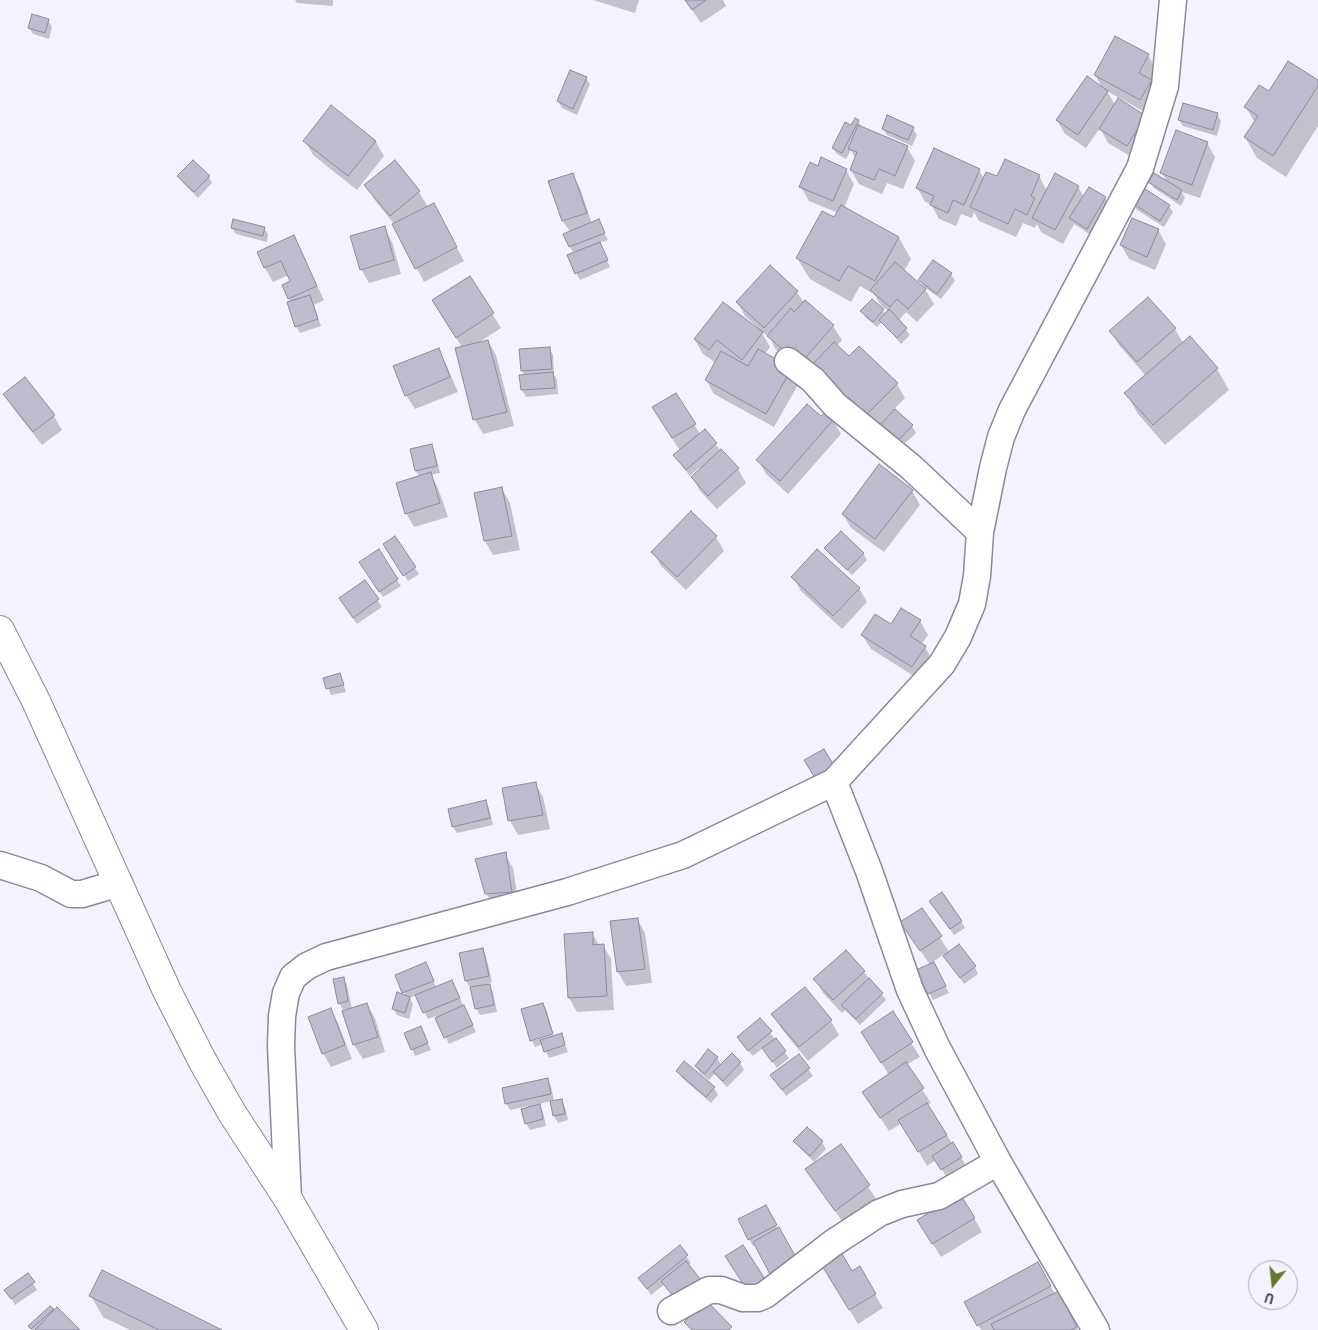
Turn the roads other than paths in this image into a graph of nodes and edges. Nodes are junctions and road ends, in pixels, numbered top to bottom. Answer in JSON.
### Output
{"nodes":[{"id":1,"x":1173,"y":0,"type":"edge"},
{"id":2,"x":788,"y":361,"type":"dead end"},
{"id":3,"x":980,"y":532,"type":"junction"},
{"id":4,"x":0,"y":630,"type":"edge"},
{"id":5,"x":834,"y":782,"type":"junction"},
{"id":6,"x":0,"y":866,"type":"edge"},
{"id":7,"x":119,"y":883,"type":"junction"},
{"id":8,"x":998,"y":1162,"type":"junction"},
{"id":9,"x":288,"y":1199,"type":"junction"},
{"id":10,"x":671,"y":1311,"type":"dead end"},
{"id":11,"x":364,"y":1330,"type":"edge"},
{"id":12,"x":1096,"y":1330,"type":"edge"}],
"edges":[{"from":1,"to":3,"type":"street"},
{"from":2,"to":3,"type":"street"},
{"from":3,"to":5,"type":"street"},
{"from":4,"to":7,"type":"street"},
{"from":5,"to":8,"type":"street"},
{"from":5,"to":9,"type":"street"},
{"from":6,"to":7,"type":"street"},
{"from":7,"to":9,"type":"street"},
{"from":8,"to":10,"type":"street"},
{"from":8,"to":12,"type":"street"},
{"from":9,"to":11,"type":"street"}]}
